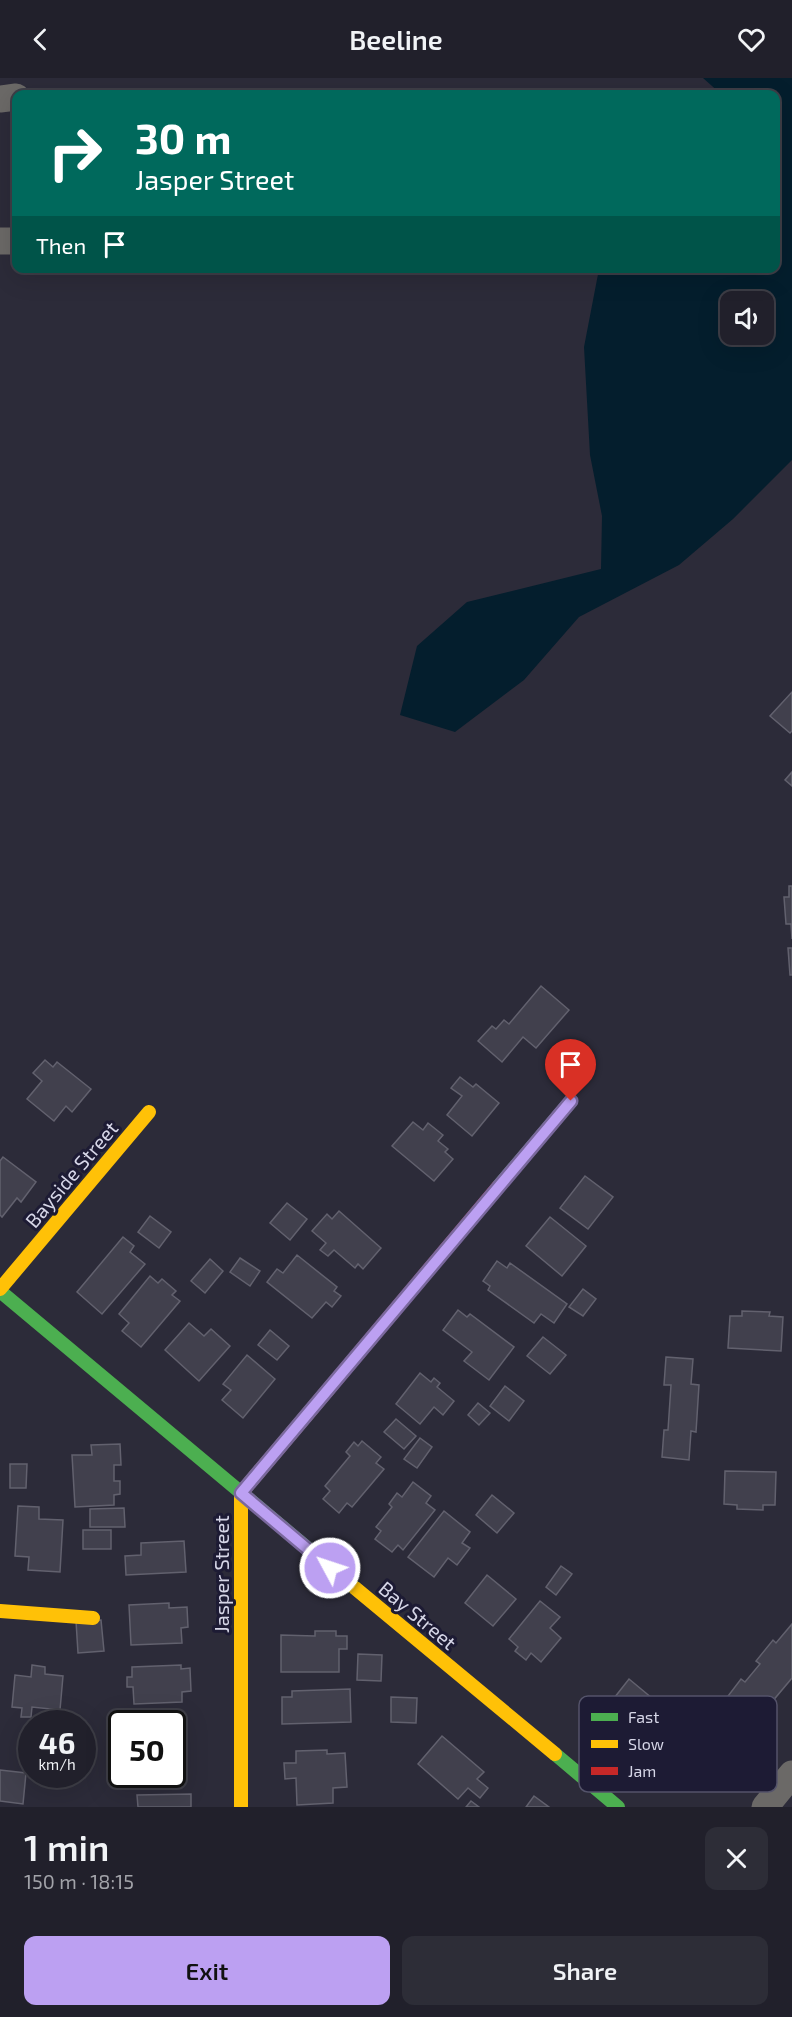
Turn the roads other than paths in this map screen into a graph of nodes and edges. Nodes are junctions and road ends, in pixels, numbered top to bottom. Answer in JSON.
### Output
{"nodes":[{"id":1,"x":571,"y":1101,"type":"dead end"},
{"id":2,"x":149,"y":1112,"type":"dead end"},
{"id":3,"x":0,"y":1290,"type":"edge"},
{"id":4,"x":241,"y":1493,"type":"junction"},
{"id":5,"x":0,"y":1611,"type":"edge"},
{"id":6,"x":93,"y":1618,"type":"dead end"},
{"id":7,"x":792,"y":1774,"type":"edge"},
{"id":8,"x":579,"y":1775,"type":"edge"},
{"id":9,"x":600,"y":1792,"type":"edge"},
{"id":10,"x":242,"y":1807,"type":"edge"},
{"id":11,"x":618,"y":1807,"type":"edge"},
{"id":12,"x":765,"y":1807,"type":"edge"}],
"edges":[{"from":1,"to":4,"type":"main road","name":"Jasper Street"},
{"from":2,"to":3,"type":"main road","name":"Bayside Street"},
{"from":3,"to":4,"type":"main road","name":"Bay Street"},
{"from":4,"to":8,"type":"main road","name":"Bay Street"},
{"from":4,"to":10,"type":"main road","name":"Jasper Street"},
{"from":5,"to":6,"type":"main road"},
{"from":7,"to":12,"type":"street"},
{"from":9,"to":11,"type":"main road","name":"Bay Street"}]}
